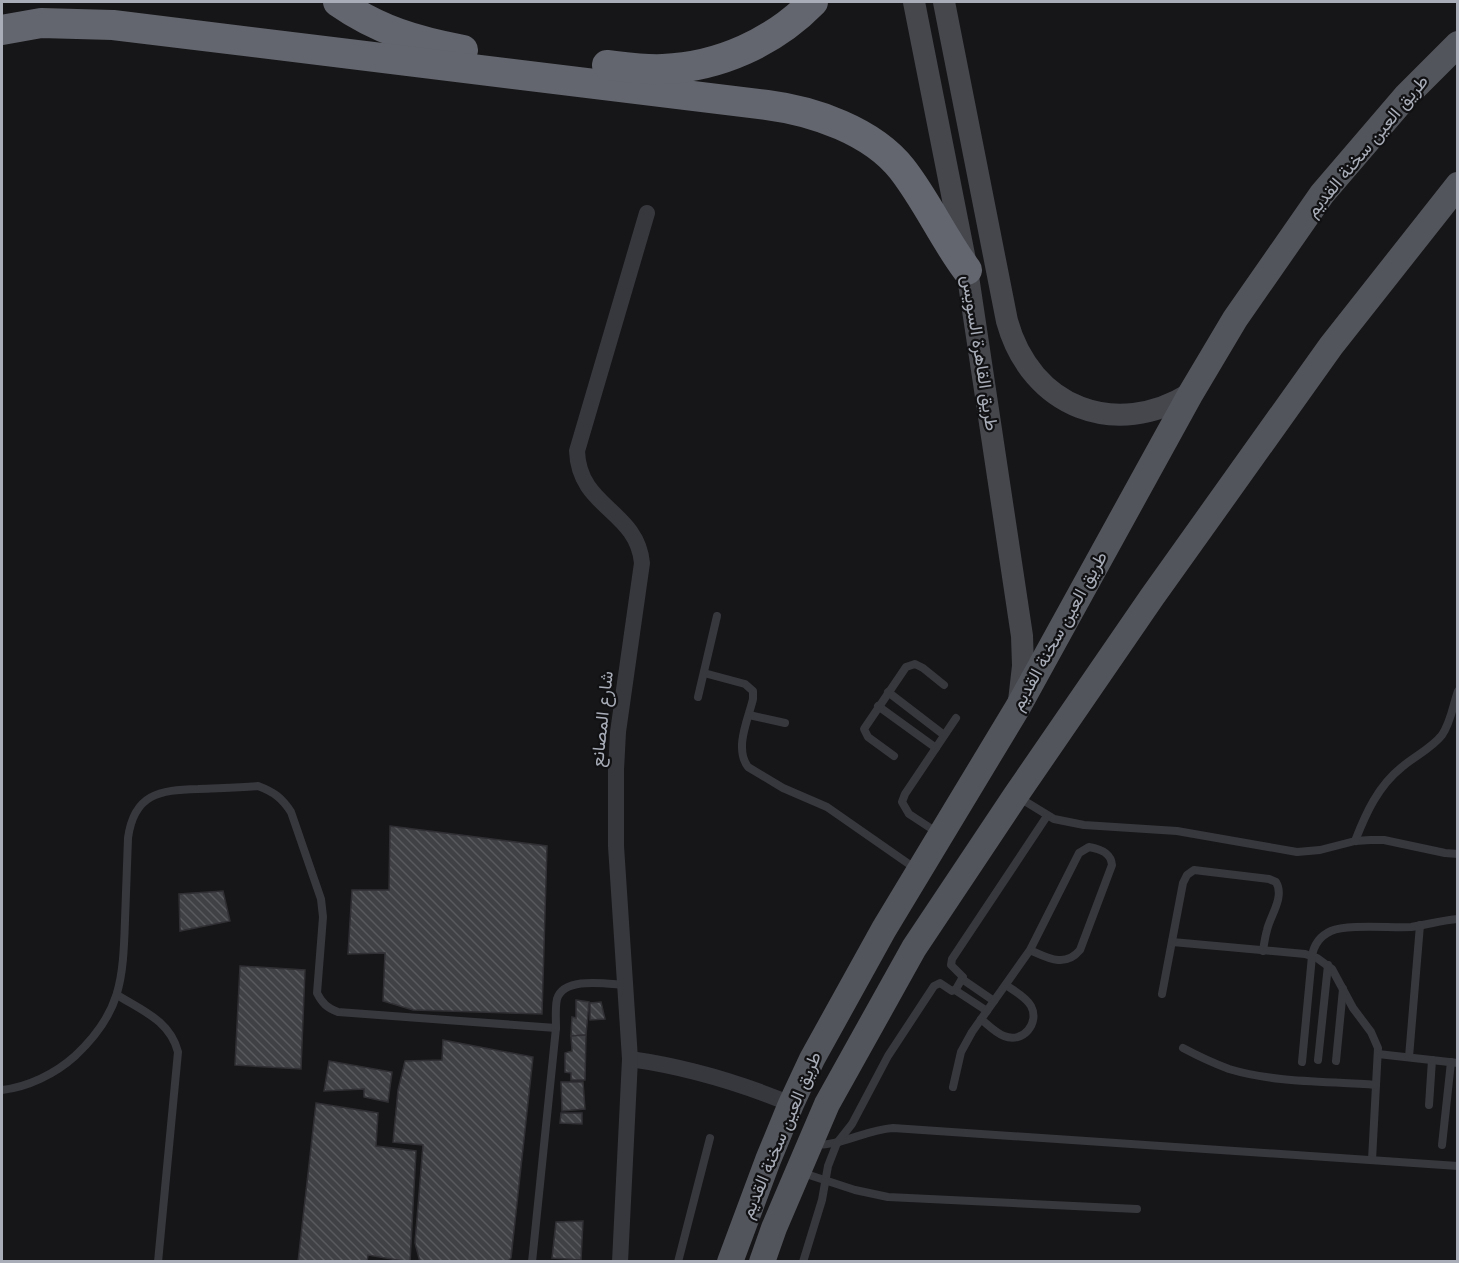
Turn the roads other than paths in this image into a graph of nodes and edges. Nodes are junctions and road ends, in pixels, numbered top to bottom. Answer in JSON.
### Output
{"nodes":[{"id":1,"x":338,"y":2,"type":"edge"},
{"id":2,"x":813,"y":2,"type":"edge"},
{"id":3,"x":915,"y":2,"type":"edge"},
{"id":4,"x":945,"y":2,"type":"edge"},
{"id":5,"x":2,"y":30,"type":"edge"},
{"id":6,"x":1458,"y":44,"type":"edge"},
{"id":7,"x":1450,"y":197,"type":"edge"},
{"id":8,"x":647,"y":213,"type":"dead end"},
{"id":9,"x":967,"y":270,"type":"junction"},
{"id":10,"x":1191,"y":393,"type":"junction"},
{"id":11,"x":717,"y":616,"type":"dead end"},
{"id":12,"x":704,"y":674,"type":"junction"},
{"id":13,"x":944,"y":685,"type":"dead end"},
{"id":14,"x":1458,"y":691,"type":"edge"},
{"id":15,"x":888,"y":692,"type":"junction"},
{"id":16,"x":698,"y":697,"type":"dead end"},
{"id":17,"x":878,"y":706,"type":"junction"},
{"id":18,"x":1018,"y":707,"type":"junction"},
{"id":19,"x":749,"y":715,"type":"junction"},
{"id":20,"x":956,"y":718,"type":"dead end"},
{"id":21,"x":785,"y":723,"type":"dead end"},
{"id":22,"x":944,"y":735,"type":"junction"},
{"id":23,"x":936,"y":748,"type":"junction"},
{"id":24,"x":894,"y":756,"type":"dead end"},
{"id":25,"x":1016,"y":795,"type":"junction"},
{"id":26,"x":1047,"y":816,"type":"junction"},
{"id":27,"x":941,"y":835,"type":"junction"},
{"id":28,"x":1355,"y":841,"type":"junction"},
{"id":29,"x":1458,"y":854,"type":"edge"},
{"id":30,"x":918,"y":872,"type":"junction"},
{"id":31,"x":1458,"y":919,"type":"edge"},
{"id":32,"x":1420,"y":925,"type":"junction"},
{"id":33,"x":1172,"y":942,"type":"junction"},
{"id":34,"x":1030,"y":950,"type":"junction"},
{"id":35,"x":1263,"y":951,"type":"junction"},
{"id":36,"x":1312,"y":956,"type":"junction"},
{"id":37,"x":1328,"y":965,"type":"junction"},
{"id":38,"x":962,"y":979,"type":"junction"},
{"id":39,"x":626,"y":985,"type":"junction"},
{"id":40,"x":1006,"y":985,"type":"junction"},
{"id":41,"x":1344,"y":988,"type":"junction"},
{"id":42,"x":955,"y":990,"type":"junction"},
{"id":43,"x":1162,"y":994,"type":"dead end"},
{"id":44,"x":117,"y":995,"type":"junction"},
{"id":45,"x":994,"y":1001,"type":"junction"},
{"id":46,"x":987,"y":1011,"type":"junction"},
{"id":47,"x":981,"y":1019,"type":"junction"},
{"id":48,"x":556,"y":1028,"type":"junction"},
{"id":49,"x":1183,"y":1047,"type":"dead end"},
{"id":50,"x":1378,"y":1054,"type":"junction"},
{"id":51,"x":1408,"y":1057,"type":"junction"},
{"id":52,"x":630,"y":1059,"type":"junction"},
{"id":53,"x":1318,"y":1060,"type":"dead end"},
{"id":54,"x":1336,"y":1060,"type":"dead end"},
{"id":55,"x":1432,"y":1060,"type":"junction"},
{"id":56,"x":1302,"y":1062,"type":"dead end"},
{"id":57,"x":1454,"y":1062,"type":"edge"},
{"id":58,"x":1376,"y":1084,"type":"junction"},
{"id":59,"x":953,"y":1087,"type":"dead end"},
{"id":60,"x":2,"y":1090,"type":"edge"},
{"id":61,"x":790,"y":1104,"type":"junction"},
{"id":62,"x":1429,"y":1105,"type":"dead end"},
{"id":63,"x":710,"y":1138,"type":"dead end"},
{"id":64,"x":837,"y":1143,"type":"junction"},
{"id":65,"x":808,"y":1145,"type":"junction"},
{"id":66,"x":1442,"y":1145,"type":"dead end"},
{"id":67,"x":1372,"y":1160,"type":"junction"},
{"id":68,"x":1458,"y":1166,"type":"edge"},
{"id":69,"x":797,"y":1171,"type":"junction"},
{"id":70,"x":825,"y":1180,"type":"junction"},
{"id":71,"x":1137,"y":1209,"type":"dead end"},
{"id":72,"x":158,"y":1262,"type":"edge"},
{"id":73,"x":532,"y":1262,"type":"edge"},
{"id":74,"x":620,"y":1262,"type":"edge"},
{"id":75,"x":678,"y":1262,"type":"edge"},
{"id":76,"x":730,"y":1262,"type":"edge"},
{"id":77,"x":762,"y":1262,"type":"edge"},
{"id":78,"x":803,"y":1262,"type":"edge"}],
"edges":[{"from":1,"to":2,"type":"highway"},
{"from":3,"to":9,"type":"main road","name":"طريق القاهرة السويس"},
{"from":4,"to":10,"type":"main road","name":"طريق القاهرة السويس"},
{"from":5,"to":9,"type":"highway"},
{"from":6,"to":10,"type":"main road","name":"طريق العين سخنة القديم"},
{"from":7,"to":25,"type":"main road","name":"طريق العين سخنة القديم"},
{"from":8,"to":39,"type":"street","name":"شارع المصانع"},
{"from":9,"to":18,"type":"main road","name":"طريق القاهرة السويس"},
{"from":10,"to":18,"type":"main road","name":"طريق العين سخنة القديم"},
{"from":11,"to":12,"type":"lane"},
{"from":12,"to":16,"type":"lane"},
{"from":12,"to":19,"type":"lane"},
{"from":13,"to":15,"type":"lane"},
{"from":14,"to":28,"type":"lane"},
{"from":15,"to":17,"type":"lane"},
{"from":15,"to":22,"type":"lane"},
{"from":17,"to":23,"type":"lane"},
{"from":17,"to":24,"type":"lane"},
{"from":18,"to":27,"type":"main road","name":"طريق العين سخنة القديم"},
{"from":19,"to":21,"type":"lane"},
{"from":19,"to":30,"type":"lane"},
{"from":20,"to":22,"type":"lane"},
{"from":22,"to":23,"type":"lane"},
{"from":23,"to":27,"type":"lane"},
{"from":25,"to":26,"type":"lane"},
{"from":25,"to":65,"type":"main road","name":"طريق العين سخنة القديم"},
{"from":26,"to":28,"type":"lane"},
{"from":26,"to":38,"type":"lane"},
{"from":27,"to":30,"type":"main road","name":"طريق العين سخنة القديم"},
{"from":28,"to":29,"type":"lane"},
{"from":30,"to":61,"type":"main road","name":"طريق العين سخنة القديم"},
{"from":31,"to":32,"type":"lane"},
{"from":32,"to":36,"type":"lane"},
{"from":32,"to":51,"type":"lane"},
{"from":33,"to":35,"type":"lane"},
{"from":33,"to":35,"type":"lane"},
{"from":33,"to":43,"type":"lane"},
{"from":34,"to":34,"type":"lane"},
{"from":34,"to":40,"type":"lane"},
{"from":35,"to":36,"type":"lane"},
{"from":36,"to":37,"type":"lane"},
{"from":36,"to":56,"type":"lane"},
{"from":37,"to":41,"type":"lane"},
{"from":37,"to":53,"type":"lane"},
{"from":38,"to":42,"type":"lane"},
{"from":38,"to":45,"type":"lane"},
{"from":39,"to":48,"type":"lane"},
{"from":39,"to":52,"type":"street","name":"شارع المصانع"},
{"from":40,"to":45,"type":"lane"},
{"from":40,"to":47,"type":"lane"},
{"from":41,"to":50,"type":"lane"},
{"from":41,"to":54,"type":"lane"},
{"from":42,"to":46,"type":"lane"},
{"from":42,"to":64,"type":"lane"},
{"from":44,"to":48,"type":"lane"},
{"from":44,"to":60,"type":"lane"},
{"from":44,"to":72,"type":"lane"},
{"from":45,"to":46,"type":"lane"},
{"from":46,"to":47,"type":"lane"},
{"from":47,"to":59,"type":"lane"},
{"from":48,"to":73,"type":"lane"},
{"from":49,"to":58,"type":"lane"},
{"from":50,"to":51,"type":"lane"},
{"from":50,"to":58,"type":"lane"},
{"from":51,"to":55,"type":"lane"},
{"from":52,"to":61,"type":"street"},
{"from":52,"to":74,"type":"street","name":"شارع المصانع"},
{"from":55,"to":57,"type":"lane"},
{"from":55,"to":62,"type":"lane"},
{"from":57,"to":66,"type":"lane"},
{"from":58,"to":67,"type":"lane"},
{"from":61,"to":76,"type":"main road","name":"طريق العين سخنة القديم"},
{"from":63,"to":75,"type":"lane"},
{"from":64,"to":65,"type":"lane"},
{"from":64,"to":67,"type":"lane"},
{"from":64,"to":70,"type":"lane"},
{"from":65,"to":69,"type":"main road","name":"طريق العين سخنة القديم"},
{"from":67,"to":68,"type":"lane"},
{"from":69,"to":70,"type":"lane"},
{"from":69,"to":77,"type":"main road","name":"طريق العين سخنة القديم"},
{"from":70,"to":71,"type":"lane"},
{"from":70,"to":78,"type":"lane"}]}
